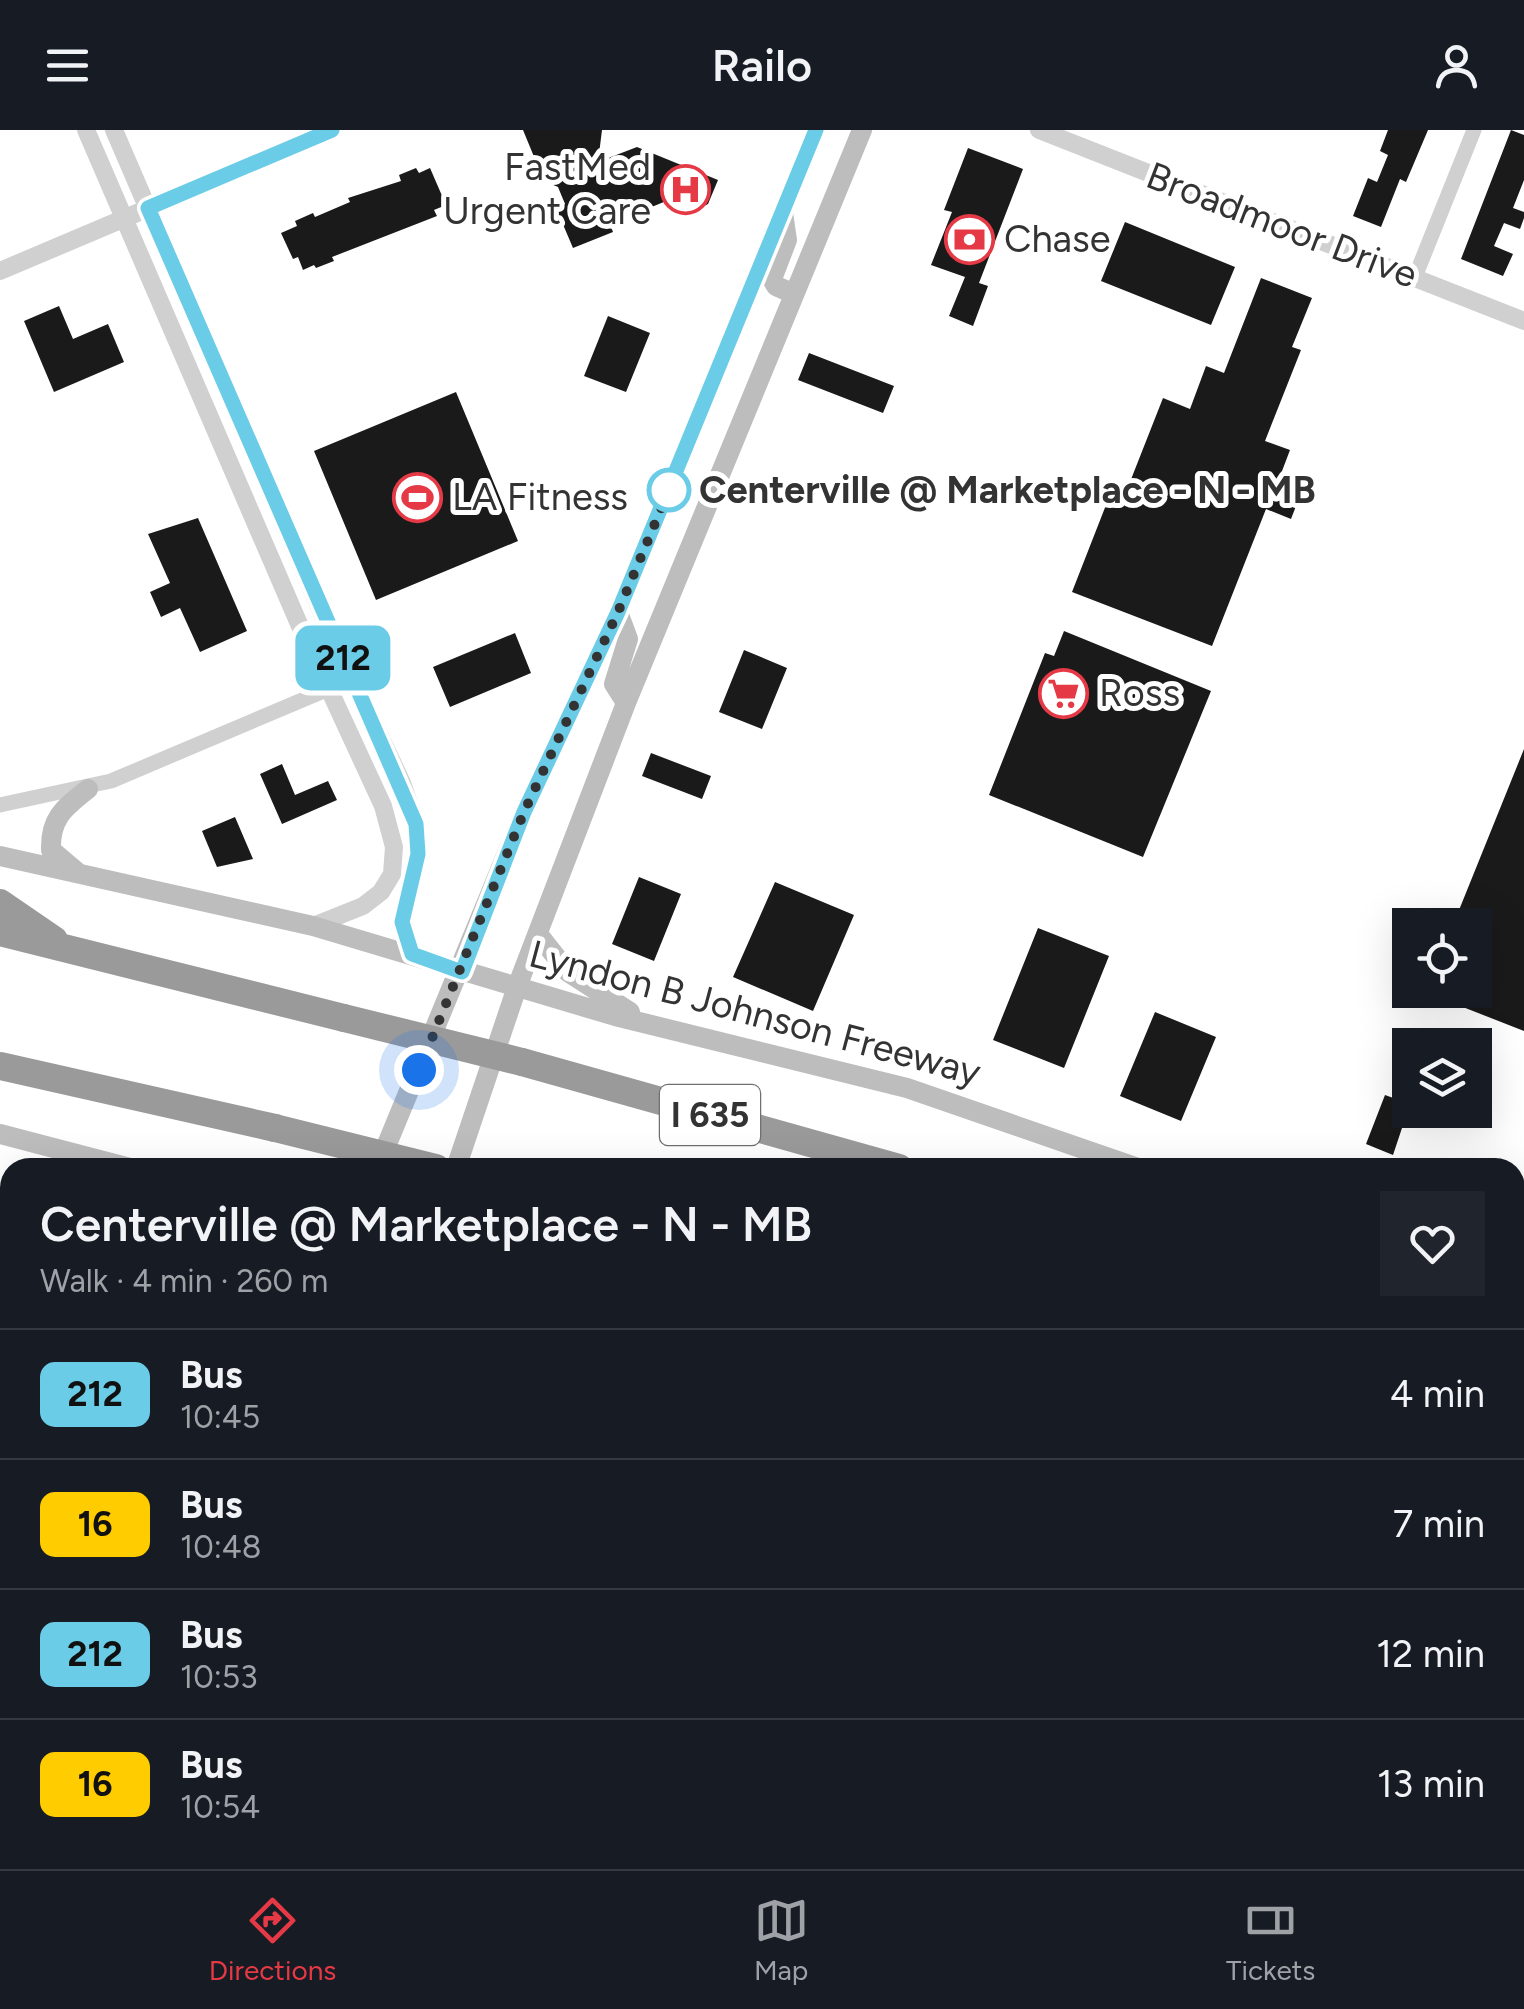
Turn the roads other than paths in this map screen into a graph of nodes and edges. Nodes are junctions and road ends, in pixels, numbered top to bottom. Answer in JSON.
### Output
{"nodes":[{"id":1,"x":86,"y":130,"type":"edge"},
{"id":2,"x":114,"y":130,"type":"edge"},
{"id":3,"x":333,"y":130,"type":"edge"},
{"id":4,"x":816,"y":130,"type":"edge"},
{"id":5,"x":862,"y":130,"type":"edge"},
{"id":6,"x":1039,"y":130,"type":"edge"},
{"id":7,"x":1474,"y":130,"type":"edge"},
{"id":8,"x":148,"y":208,"type":"junction"},
{"id":9,"x":783,"y":211,"type":"junction"},
{"id":10,"x":124,"y":218,"type":"junction"},
{"id":11,"x":0,"y":271,"type":"edge"},
{"id":12,"x":1416,"y":277,"type":"junction"},
{"id":13,"x":794,"y":294,"type":"junction"},
{"id":14,"x":1524,"y":321,"type":"edge"},
{"id":15,"x":252,"y":450,"type":"junction"},
{"id":16,"x":228,"y":460,"type":"junction"},
{"id":17,"x":618,"y":612,"type":"junction"},
{"id":18,"x":352,"y":679,"type":"junction"},
{"id":19,"x":329,"y":689,"type":"junction"},
{"id":20,"x":626,"y":703,"type":"junction"},
{"id":21,"x":88,"y":789,"type":"junction"},
{"id":22,"x":0,"y":805,"type":"edge"},
{"id":23,"x":0,"y":856,"type":"edge"},
{"id":24,"x":78,"y":873,"type":"junction"},
{"id":25,"x":0,"y":903,"type":"edge"},
{"id":26,"x":313,"y":926,"type":"junction"},
{"id":27,"x":0,"y":932,"type":"edge"},
{"id":28,"x":538,"y":934,"type":"junction"},
{"id":29,"x":63,"y":947,"type":"junction"},
{"id":30,"x":412,"y":954,"type":"junction"},
{"id":31,"x":462,"y":972,"type":"junction"},
{"id":32,"x":517,"y":987,"type":"junction"},
{"id":33,"x":650,"y":1023,"type":"junction"},
{"id":34,"x":0,"y":1066,"type":"edge"},
{"id":35,"x":0,"y":1134,"type":"edge"},
{"id":36,"x":92,"y":1158,"type":"edge"},
{"id":37,"x":381,"y":1158,"type":"edge"},
{"id":38,"x":396,"y":1158,"type":"edge"},
{"id":39,"x":459,"y":1158,"type":"edge"},
{"id":40,"x":863,"y":1158,"type":"edge"},
{"id":41,"x":1109,"y":1158,"type":"edge"}],
"edges":[{"from":1,"to":10,"type":"street"},
{"from":2,"to":8,"type":"street"},
{"from":3,"to":8,"type":"street"},
{"from":4,"to":9,"type":"main road"},
{"from":5,"to":13,"type":"main road"},
{"from":6,"to":12,"type":"street","name":"Broadmoor Drive"},
{"from":7,"to":12,"type":"street"},
{"from":8,"to":10,"type":"street"},
{"from":8,"to":15,"type":"street"},
{"from":9,"to":13,"type":"main road"},
{"from":9,"to":17,"type":"main road"},
{"from":10,"to":11,"type":"street"},
{"from":10,"to":16,"type":"street"},
{"from":12,"to":14,"type":"street","name":"Broadmoor Drive"},
{"from":13,"to":20,"type":"main road"},
{"from":15,"to":16,"type":"street"},
{"from":15,"to":18,"type":"street"},
{"from":16,"to":19,"type":"street"},
{"from":17,"to":20,"type":"main road"},
{"from":17,"to":31,"type":"main road"},
{"from":18,"to":19,"type":"street"},
{"from":18,"to":30,"type":"street"},
{"from":19,"to":21,"type":"street"},
{"from":19,"to":26,"type":"street"},
{"from":20,"to":28,"type":"main road"},
{"from":21,"to":22,"type":"street"},
{"from":21,"to":24,"type":"main road"},
{"from":23,"to":24,"type":"main road","name":"Lyndon B Johnson Freeway"},
{"from":24,"to":26,"type":"main road","name":"Lyndon B Johnson Freeway"},
{"from":25,"to":29,"type":"highway"},
{"from":26,"to":30,"type":"main road","name":"Lyndon B Johnson Freeway"},
{"from":27,"to":29,"type":"highway","number":"I 635"},
{"from":28,"to":32,"type":"main road"},
{"from":28,"to":33,"type":"main road"},
{"from":29,"to":40,"type":"highway","number":"I 635","bridge":true},
{"from":30,"to":31,"type":"main road","name":"Lyndon B Johnson Freeway"},
{"from":31,"to":32,"type":"main road","name":"Lyndon B Johnson Freeway"},
{"from":31,"to":37,"type":"main road"},
{"from":32,"to":33,"type":"main road","name":"Lyndon B Johnson Freeway"},
{"from":32,"to":39,"type":"main road"},
{"from":33,"to":41,"type":"main road","name":"Lyndon B Johnson Freeway"},
{"from":34,"to":38,"type":"highway","bridge":true},
{"from":35,"to":36,"type":"main road"}]}
